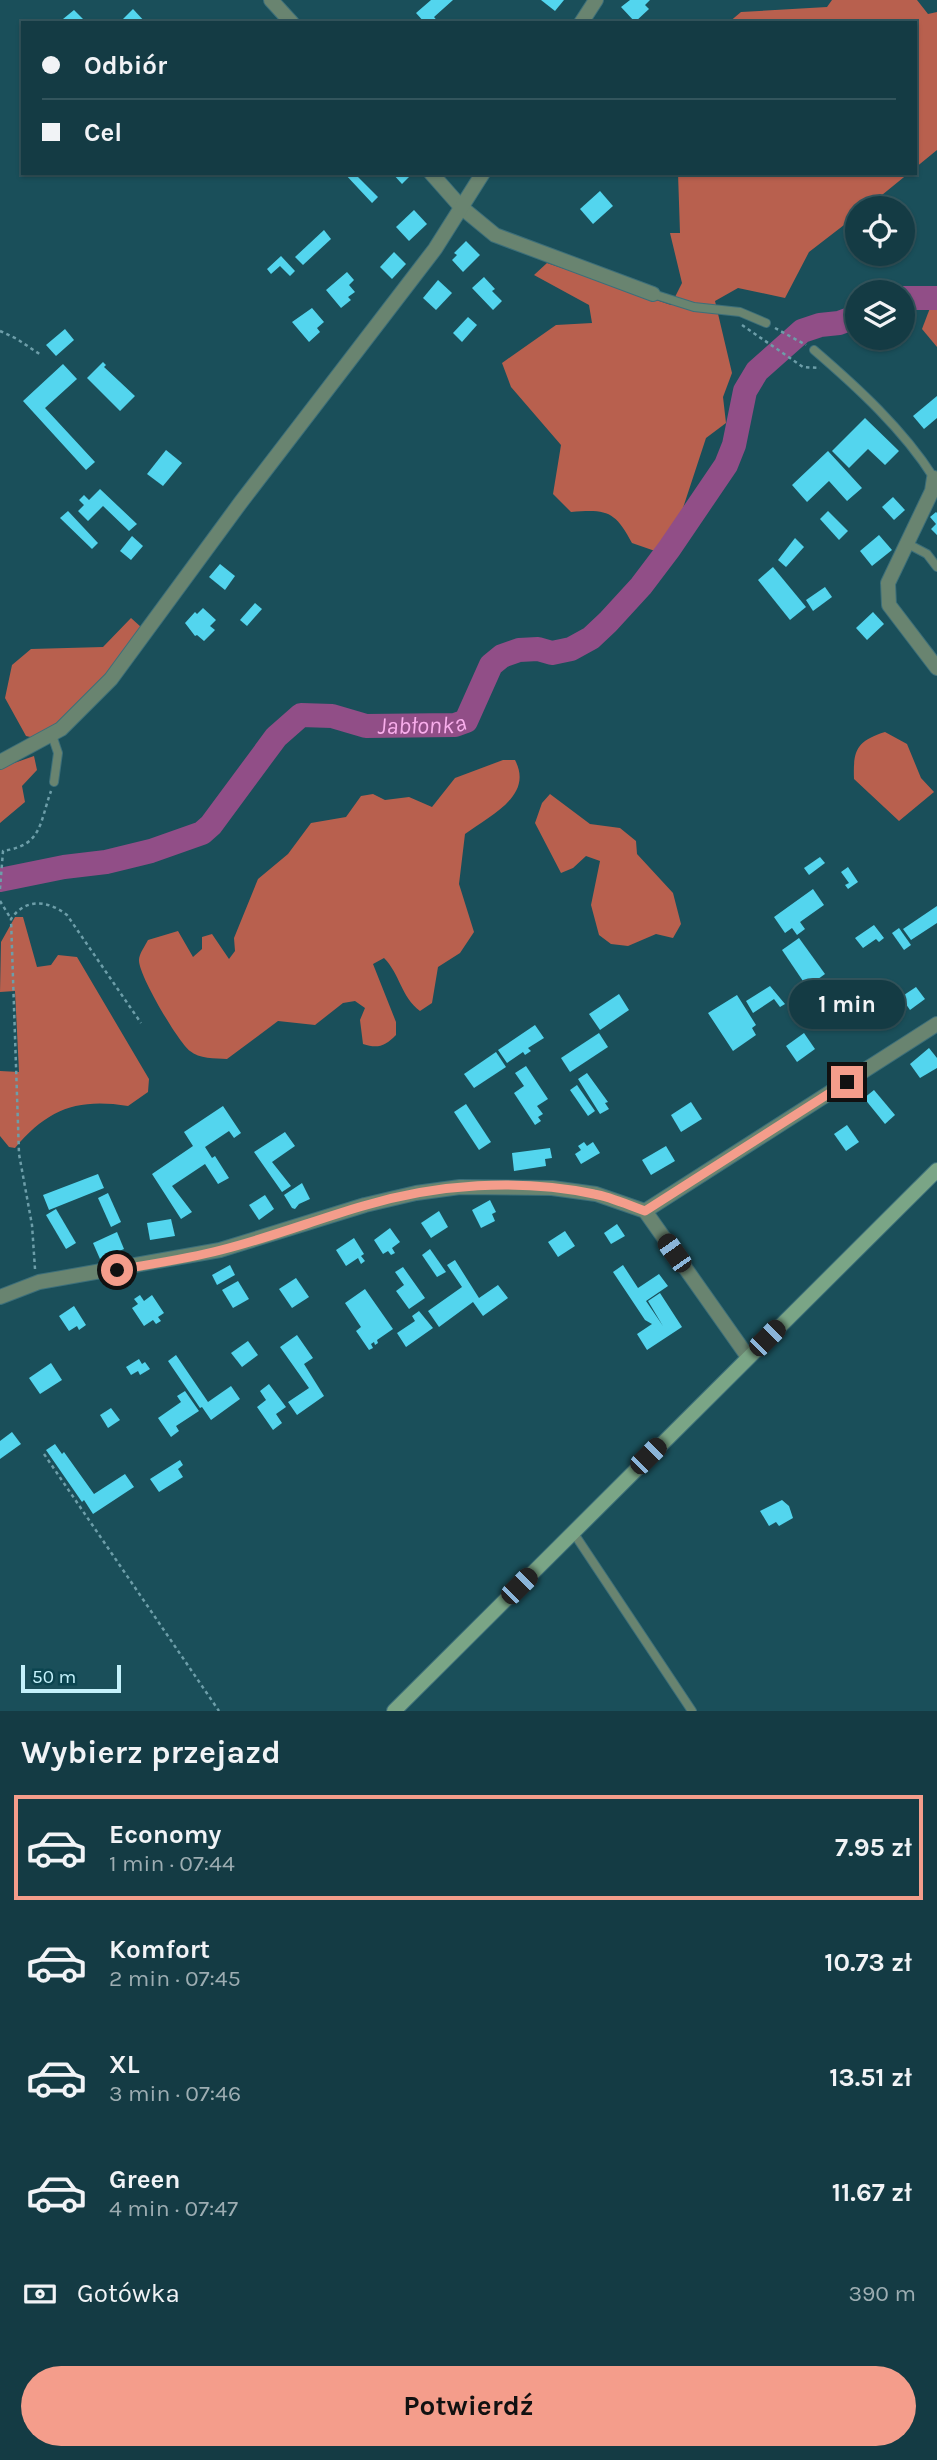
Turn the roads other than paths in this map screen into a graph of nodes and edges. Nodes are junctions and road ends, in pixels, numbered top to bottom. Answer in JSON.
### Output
{"nodes":[{"id":1,"x":271,"y":0,"type":"edge"},
{"id":2,"x":596,"y":0,"type":"edge"},
{"id":3,"x":290,"y":21,"type":"edge"},
{"id":4,"x":582,"y":21,"type":"edge"},
{"id":5,"x":432,"y":175,"type":"edge"},
{"id":6,"x":482,"y":175,"type":"edge"},
{"id":7,"x":461,"y":207,"type":"junction"},
{"id":8,"x":653,"y":294,"type":"joint"},
{"id":9,"x":766,"y":323,"type":"road end"},
{"id":10,"x":814,"y":350,"type":"road end"},
{"id":11,"x":934,"y":478,"type":"joint"},
{"id":12,"x":908,"y":544,"type":"junction"},
{"id":13,"x":937,"y":567,"type":"edge"},
{"id":14,"x":937,"y":668,"type":"edge"},
{"id":15,"x":52,"y":735,"type":"junction"},
{"id":16,"x":0,"y":762,"type":"edge"},
{"id":17,"x":54,"y":782,"type":"road end"},
{"id":18,"x":937,"y":1024,"type":"edge"},
{"id":19,"x":937,"y":1170,"type":"edge"},
{"id":20,"x":645,"y":1211,"type":"junction"},
{"id":21,"x":0,"y":1297,"type":"edge"},
{"id":22,"x":748,"y":1357,"type":"junction"},
{"id":23,"x":573,"y":1532,"type":"junction"},
{"id":24,"x":394,"y":1711,"type":"edge"},
{"id":25,"x":692,"y":1711,"type":"edge"}],
"edges":[{"from":1,"to":3,"type":"street"},
{"from":2,"to":4,"type":"street"},
{"from":5,"to":7,"type":"street"},
{"from":6,"to":7,"type":"street"},
{"from":7,"to":8,"type":"street"},
{"from":7,"to":15,"type":"street"},
{"from":8,"to":9,"type":"lane"},
{"from":10,"to":11,"type":"lane"},
{"from":11,"to":12,"type":"street"},
{"from":12,"to":13,"type":"lane"},
{"from":12,"to":14,"type":"street"},
{"from":15,"to":16,"type":"street"},
{"from":15,"to":17,"type":"lane"},
{"from":18,"to":20,"type":"street"},
{"from":19,"to":22,"type":"main road"},
{"from":20,"to":21,"type":"street"},
{"from":20,"to":22,"type":"street"},
{"from":22,"to":23,"type":"main road"},
{"from":23,"to":24,"type":"main road"},
{"from":23,"to":25,"type":"lane"}]}
